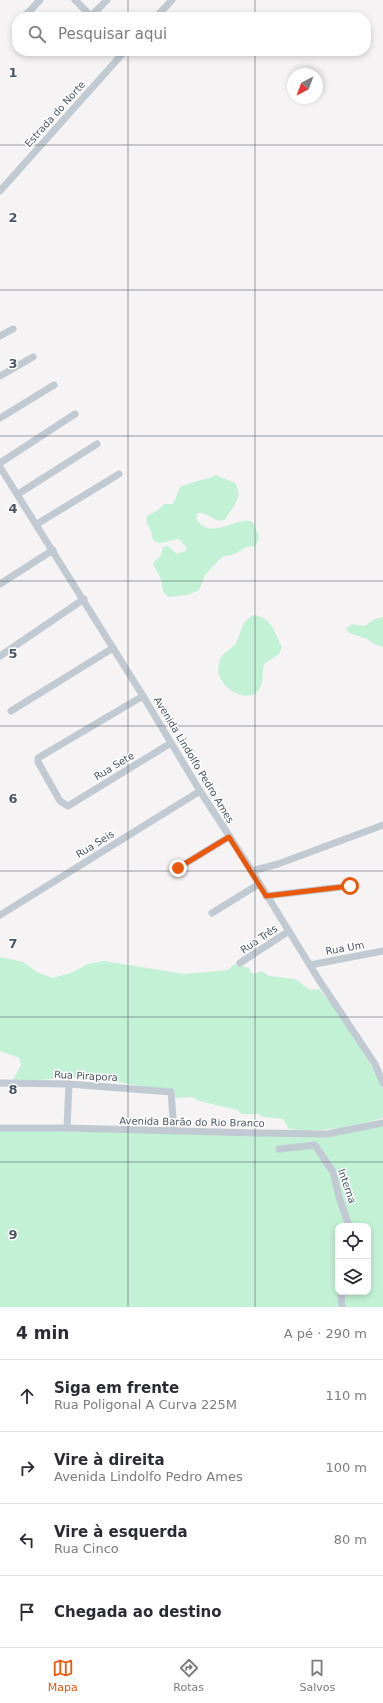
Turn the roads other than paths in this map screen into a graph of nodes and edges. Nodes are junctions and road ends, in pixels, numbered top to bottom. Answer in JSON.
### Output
{"nodes":[{"id":1,"x":40,"y":0,"type":"edge"},
{"id":2,"x":75,"y":0,"type":"edge"},
{"id":3,"x":107,"y":0,"type":"edge"},
{"id":4,"x":172,"y":0,"type":"edge"},
{"id":5,"x":29,"y":12,"type":"edge"},
{"id":6,"x":86,"y":12,"type":"edge"},
{"id":7,"x":96,"y":12,"type":"edge"},
{"id":8,"x":161,"y":12,"type":"edge"},
{"id":9,"x":121,"y":56,"type":"edge"},
{"id":10,"x":0,"y":191,"type":"edge"},
{"id":11,"x":13,"y":328,"type":"dead end"},
{"id":12,"x":0,"y":336,"type":"edge"},
{"id":13,"x":34,"y":357,"type":"dead end"},
{"id":14,"x":0,"y":376,"type":"edge"},
{"id":15,"x":54,"y":385,"type":"dead end"},
{"id":16,"x":75,"y":414,"type":"dead end"},
{"id":17,"x":0,"y":418,"type":"edge"},
{"id":18,"x":97,"y":444,"type":"dead end"},
{"id":19,"x":0,"y":462,"type":"edge"},
{"id":20,"x":1,"y":472,"type":"edge"},
{"id":21,"x":119,"y":474,"type":"dead end"},
{"id":22,"x":18,"y":494,"type":"junction"},
{"id":23,"x":36,"y":524,"type":"junction"},
{"id":24,"x":53,"y":550,"type":"junction"},
{"id":25,"x":1,"y":582,"type":"edge"},
{"id":26,"x":84,"y":599,"type":"junction"},
{"id":27,"x":113,"y":648,"type":"junction"},
{"id":28,"x":0,"y":656,"type":"edge"},
{"id":29,"x":143,"y":696,"type":"junction"},
{"id":30,"x":11,"y":711,"type":"dead end"},
{"id":31,"x":170,"y":743,"type":"junction"},
{"id":32,"x":200,"y":791,"type":"junction"},
{"id":33,"x":383,"y":825,"type":"edge"},
{"id":34,"x":229,"y":837,"type":"junction"},
{"id":35,"x":178,"y":868,"type":"dead end"},
{"id":36,"x":252,"y":871,"type":"junction"},
{"id":37,"x":259,"y":884,"type":"junction"},
{"id":38,"x":350,"y":886,"type":"dead end"},
{"id":39,"x":266,"y":896,"type":"junction"},
{"id":40,"x":212,"y":913,"type":"dead end"},
{"id":41,"x":0,"y":915,"type":"edge"},
{"id":42,"x":288,"y":931,"type":"junction"},
{"id":43,"x":383,"y":951,"type":"edge"},
{"id":44,"x":240,"y":963,"type":"dead end"},
{"id":45,"x":310,"y":965,"type":"junction"},
{"id":46,"x":0,"y":1083,"type":"edge"},
{"id":47,"x":383,"y":1083,"type":"edge"},
{"id":48,"x":69,"y":1084,"type":"junction"},
{"id":49,"x":383,"y":1123,"type":"edge"},
{"id":50,"x":0,"y":1128,"type":"edge"},
{"id":51,"x":67,"y":1128,"type":"junction"},
{"id":52,"x":174,"y":1131,"type":"junction"},
{"id":53,"x":279,"y":1149,"type":"dead end"},
{"id":54,"x":348,"y":1223,"type":"edge"},
{"id":55,"x":341,"y":1295,"type":"edge"},
{"id":56,"x":342,"y":1307,"type":"edge"}],
"edges":[{"from":1,"to":5,"type":"street"},
{"from":2,"to":6,"type":"street"},
{"from":3,"to":7,"type":"street"},
{"from":4,"to":8,"type":"street"},
{"from":9,"to":10,"type":"street","name":"Estrada do Norte"},
{"from":11,"to":12,"type":"street"},
{"from":13,"to":14,"type":"street"},
{"from":15,"to":17,"type":"street"},
{"from":16,"to":19,"type":"street"},
{"from":18,"to":22,"type":"street"},
{"from":20,"to":22,"type":"street","name":"Avenida Lindolfo Pedro Ames"},
{"from":21,"to":23,"type":"street"},
{"from":22,"to":23,"type":"street","name":"Avenida Lindolfo Pedro Ames"},
{"from":23,"to":24,"type":"street","name":"Avenida Lindolfo Pedro Ames"},
{"from":24,"to":25,"type":"street"},
{"from":24,"to":26,"type":"street","name":"Avenida Lindolfo Pedro Ames"},
{"from":26,"to":27,"type":"street","name":"Avenida Lindolfo Pedro Ames"},
{"from":26,"to":28,"type":"street"},
{"from":27,"to":29,"type":"street","name":"Avenida Lindolfo Pedro Ames"},
{"from":27,"to":30,"type":"street"},
{"from":29,"to":31,"type":"street","name":"Avenida Lindolfo Pedro Ames"},
{"from":29,"to":31,"type":"street","name":"Rua Sete"},
{"from":31,"to":32,"type":"street","name":"Avenida Lindolfo Pedro Ames"},
{"from":32,"to":34,"type":"street","name":"Avenida Lindolfo Pedro Ames"},
{"from":32,"to":41,"type":"street","name":"Rua Seis"},
{"from":33,"to":36,"type":"street"},
{"from":34,"to":35,"type":"street"},
{"from":34,"to":36,"type":"street","name":"Avenida Lindolfo Pedro Ames"},
{"from":36,"to":37,"type":"street","name":"Avenida Lindolfo Pedro Ames"},
{"from":37,"to":39,"type":"street","name":"Avenida Lindolfo Pedro Ames"},
{"from":37,"to":40,"type":"street"},
{"from":38,"to":39,"type":"street"},
{"from":39,"to":42,"type":"street","name":"Avenida Lindolfo Pedro Ames"},
{"from":42,"to":44,"type":"street","name":"Rua Três"},
{"from":42,"to":45,"type":"street","name":"Avenida Lindolfo Pedro Ames"},
{"from":43,"to":45,"type":"street","name":"Rua Um"},
{"from":45,"to":47,"type":"street","name":"Avenida Lindolfo Pedro Ames"},
{"from":46,"to":48,"type":"street","name":"Rua Pirapora"},
{"from":48,"to":51,"type":"street"},
{"from":48,"to":52,"type":"street","name":"Rua Pirapora"},
{"from":49,"to":52,"type":"street","name":"Avenida Barão do Rio Branco"},
{"from":50,"to":51,"type":"street","name":"Avenida Barão do Rio Branco"},
{"from":51,"to":52,"type":"street","name":"Avenida Barão do Rio Branco"},
{"from":53,"to":54,"type":"street","name":"Interna"},
{"from":55,"to":56,"type":"street"}]}
